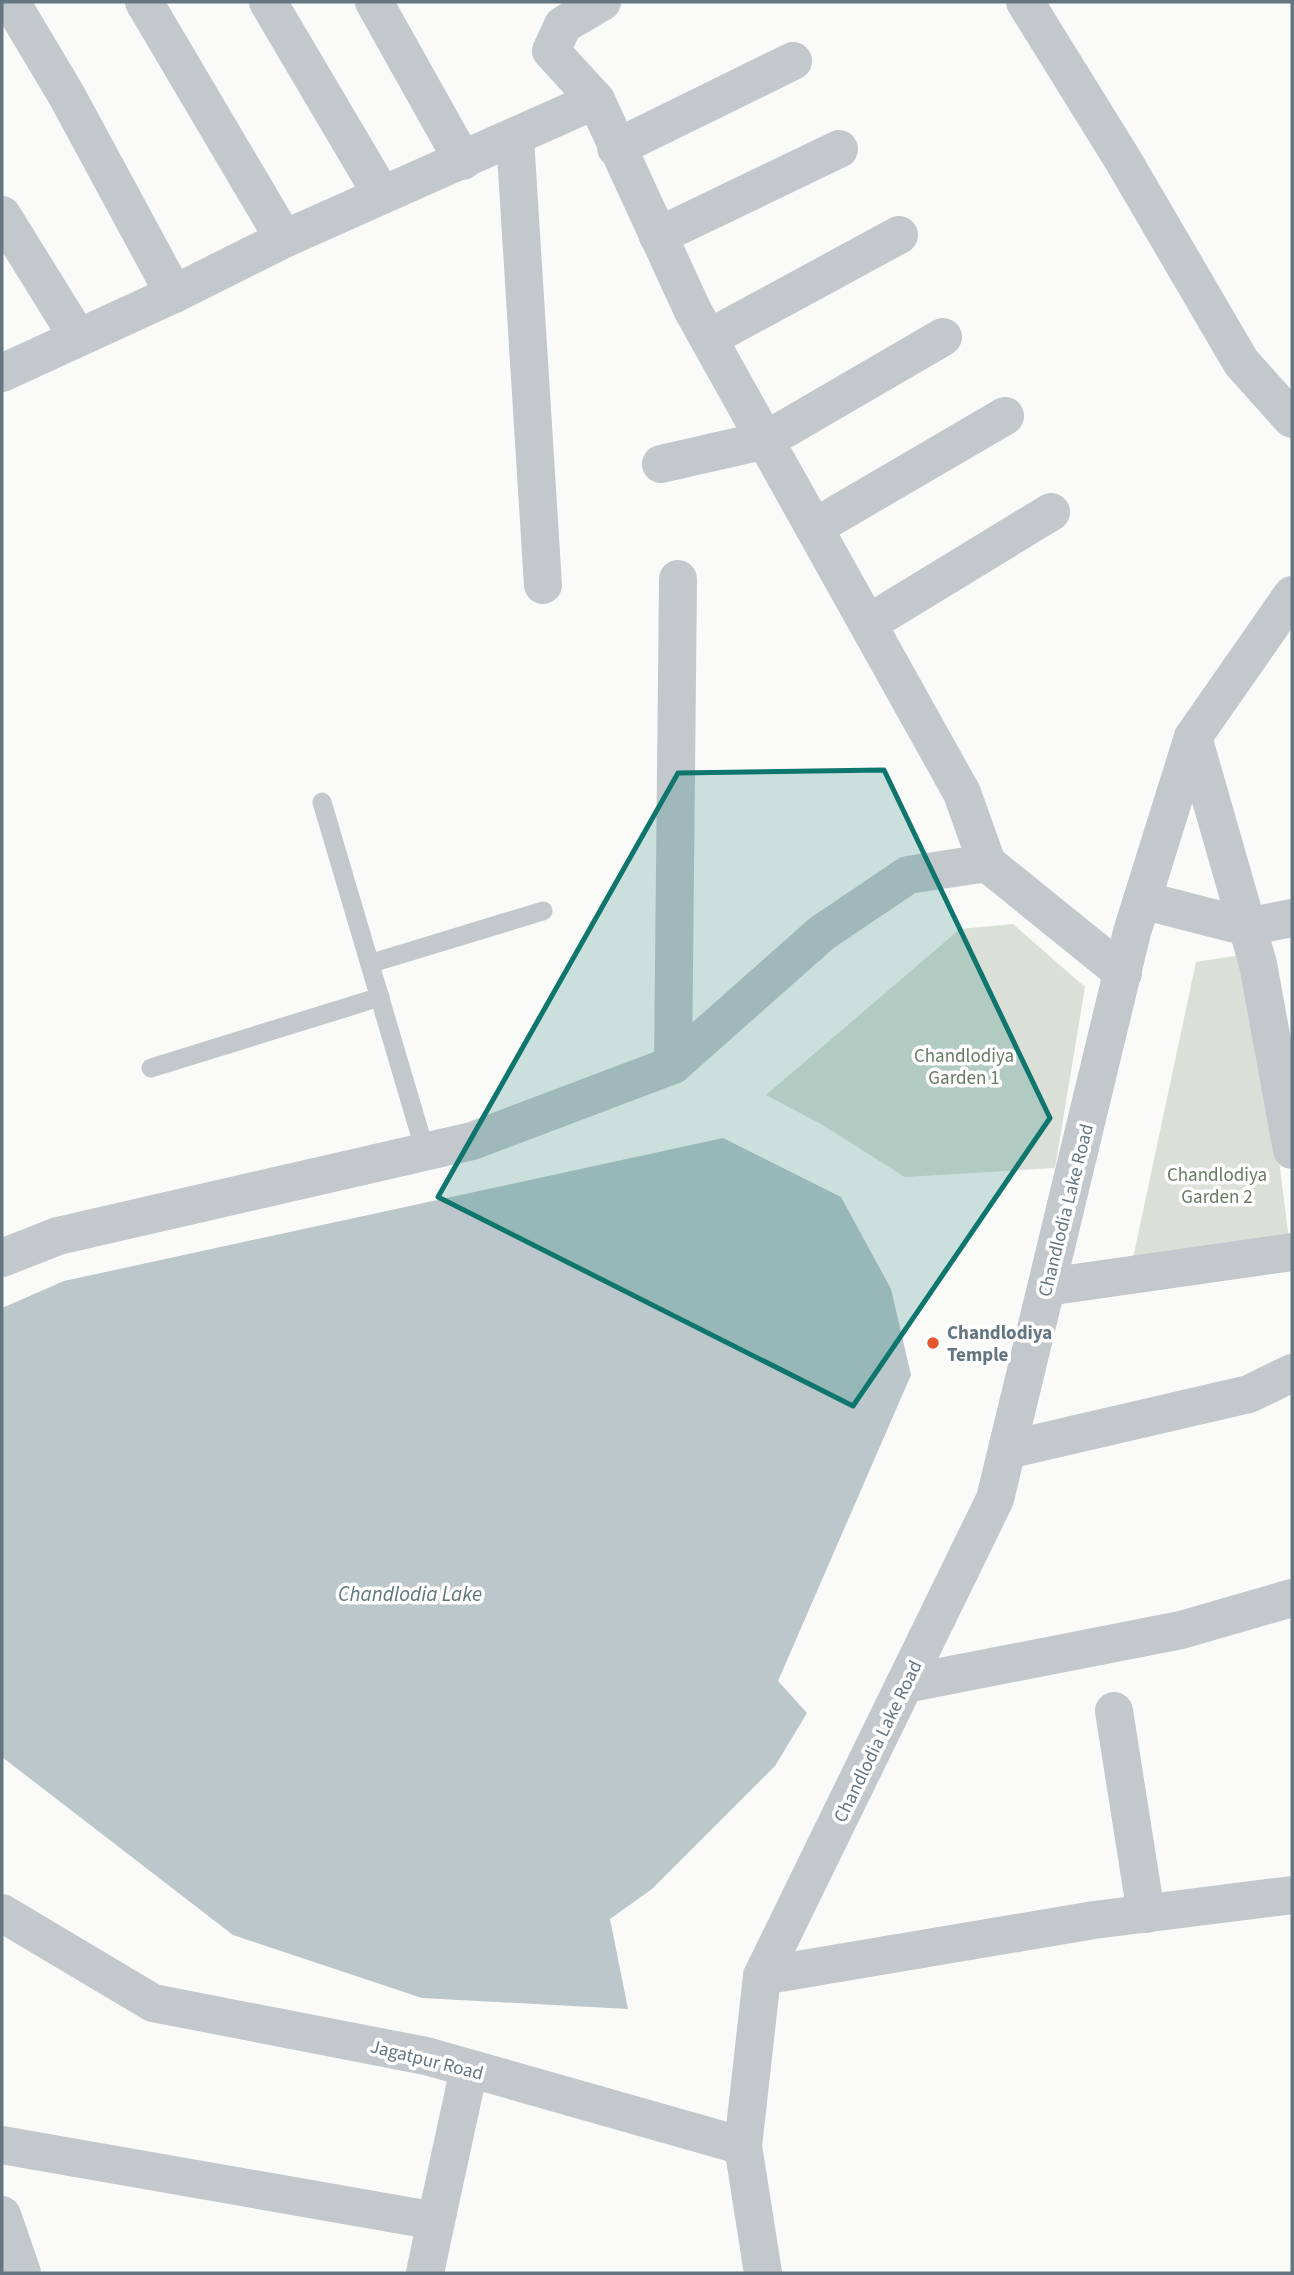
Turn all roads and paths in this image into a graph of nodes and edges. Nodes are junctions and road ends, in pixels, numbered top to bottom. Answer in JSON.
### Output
{"nodes":[{"id":1,"x":11,"y":2,"type":"edge"},
{"id":2,"x":144,"y":2,"type":"edge"},
{"id":3,"x":268,"y":2,"type":"edge"},
{"id":4,"x":374,"y":2,"type":"edge"},
{"id":5,"x":602,"y":2,"type":"edge"},
{"id":6,"x":1025,"y":2,"type":"edge"},
{"id":7,"x":793,"y":61,"type":"dead end"},
{"id":8,"x":596,"y":100,"type":"junction"},
{"id":9,"x":515,"y":138,"type":"junction"},
{"id":10,"x":617,"y":148,"type":"junction"},
{"id":11,"x":839,"y":149,"type":"dead end"},
{"id":12,"x":463,"y":161,"type":"junction"},
{"id":13,"x":382,"y":195,"type":"junction"},
{"id":14,"x":2,"y":215,"type":"edge"},
{"id":15,"x":899,"y":235,"type":"dead end"},
{"id":16,"x":658,"y":236,"type":"junction"},
{"id":17,"x":284,"y":239,"type":"junction"},
{"id":18,"x":174,"y":294,"type":"junction"},
{"id":19,"x":78,"y":336,"type":"junction"},
{"id":20,"x":943,"y":337,"type":"dead end"},
{"id":21,"x":709,"y":338,"type":"junction"},
{"id":22,"x":2,"y":373,"type":"edge"},
{"id":23,"x":1005,"y":416,"type":"dead end"},
{"id":24,"x":1292,"y":419,"type":"edge"},
{"id":25,"x":766,"y":440,"type":"junction"},
{"id":26,"x":661,"y":464,"type":"dead end"},
{"id":27,"x":1051,"y":512,"type":"dead end"},
{"id":28,"x":815,"y":527,"type":"junction"},
{"id":29,"x":678,"y":579,"type":"dead end"},
{"id":30,"x":543,"y":585,"type":"dead end"},
{"id":31,"x":1292,"y":595,"type":"edge"},
{"id":32,"x":869,"y":623,"type":"junction"},
{"id":33,"x":1193,"y":737,"type":"junction"},
{"id":34,"x":322,"y":802,"type":"dead end"},
{"id":35,"x":987,"y":863,"type":"junction"},
{"id":36,"x":1142,"y":900,"type":"junction"},
{"id":37,"x":543,"y":911,"type":"dead end"},
{"id":38,"x":1292,"y":918,"type":"edge"},
{"id":39,"x":1247,"y":927,"type":"junction"},
{"id":40,"x":372,"y":962,"type":"junction"},
{"id":41,"x":1123,"y":973,"type":"junction"},
{"id":42,"x":380,"y":998,"type":"junction"},
{"id":43,"x":673,"y":1065,"type":"junction"},
{"id":44,"x":150,"y":1068,"type":"dead end"},
{"id":45,"x":1292,"y":1150,"type":"edge"},
{"id":46,"x":425,"y":1152,"type":"junction"},
{"id":47,"x":1292,"y":1252,"type":"edge"},
{"id":48,"x":2,"y":1258,"type":"edge"},
{"id":49,"x":1046,"y":1287,"type":"junction"},
{"id":50,"x":1292,"y":1373,"type":"edge"},
{"id":51,"x":1007,"y":1450,"type":"junction"},
{"id":52,"x":1292,"y":1598,"type":"edge"},
{"id":53,"x":905,"y":1684,"type":"junction"},
{"id":54,"x":1114,"y":1711,"type":"dead end"},
{"id":55,"x":1292,"y":1895,"type":"edge"},
{"id":56,"x":2,"y":1913,"type":"edge"},
{"id":57,"x":1146,"y":1914,"type":"junction"},
{"id":58,"x":762,"y":1976,"type":"junction"},
{"id":59,"x":469,"y":2069,"type":"junction"},
{"id":60,"x":2,"y":2145,"type":"edge"},
{"id":61,"x":743,"y":2146,"type":"junction"},
{"id":62,"x":2,"y":2215,"type":"edge"},
{"id":63,"x":436,"y":2221,"type":"junction"},
{"id":64,"x":22,"y":2273,"type":"edge"},
{"id":65,"x":425,"y":2273,"type":"edge"},
{"id":66,"x":763,"y":2273,"type":"edge"}],
"edges":[{"from":1,"to":18,"type":"street"},
{"from":2,"to":17,"type":"street"},
{"from":3,"to":13,"type":"street"},
{"from":4,"to":12,"type":"street"},
{"from":5,"to":8,"type":"street"},
{"from":6,"to":24,"type":"street"},
{"from":7,"to":10,"type":"street"},
{"from":8,"to":9,"type":"street"},
{"from":8,"to":10,"type":"street"},
{"from":9,"to":12,"type":"street"},
{"from":9,"to":30,"type":"street"},
{"from":10,"to":16,"type":"street"},
{"from":11,"to":16,"type":"street"},
{"from":12,"to":13,"type":"street"},
{"from":13,"to":17,"type":"street"},
{"from":14,"to":19,"type":"street"},
{"from":15,"to":21,"type":"street"},
{"from":16,"to":21,"type":"street"},
{"from":17,"to":18,"type":"street"},
{"from":18,"to":19,"type":"street"},
{"from":19,"to":22,"type":"street"},
{"from":20,"to":25,"type":"street"},
{"from":21,"to":25,"type":"street"},
{"from":23,"to":28,"type":"street"},
{"from":25,"to":26,"type":"street"},
{"from":25,"to":28,"type":"street"},
{"from":27,"to":32,"type":"street"},
{"from":28,"to":32,"type":"street"},
{"from":29,"to":43,"type":"street"},
{"from":31,"to":33,"type":"street","name":"Chandlodia Lake Road"},
{"from":32,"to":35,"type":"street"},
{"from":33,"to":36,"type":"street","name":"Chandlodia Lake Road"},
{"from":33,"to":39,"type":"street"},
{"from":34,"to":40,"type":"lane"},
{"from":35,"to":41,"type":"street"},
{"from":35,"to":43,"type":"street"},
{"from":36,"to":39,"type":"street"},
{"from":36,"to":41,"type":"street","name":"Chandlodia Lake Road"},
{"from":37,"to":40,"type":"lane"},
{"from":38,"to":39,"type":"street"},
{"from":39,"to":45,"type":"street"},
{"from":40,"to":42,"type":"lane"},
{"from":41,"to":49,"type":"street","name":"Chandlodia Lake Road"},
{"from":42,"to":44,"type":"lane"},
{"from":42,"to":46,"type":"lane"},
{"from":43,"to":46,"type":"street"},
{"from":46,"to":48,"type":"street"},
{"from":47,"to":49,"type":"street"},
{"from":49,"to":51,"type":"street","name":"Chandlodia Lake Road"},
{"from":50,"to":51,"type":"street"},
{"from":51,"to":53,"type":"street","name":"Chandlodia Lake Road"},
{"from":52,"to":53,"type":"street"},
{"from":53,"to":58,"type":"street","name":"Chandlodia Lake Road"},
{"from":54,"to":57,"type":"street"},
{"from":55,"to":57,"type":"street"},
{"from":56,"to":59,"type":"street","name":"Jagatpur Road"},
{"from":57,"to":58,"type":"street"},
{"from":58,"to":61,"type":"street","name":"Chandlodia Lake Road"},
{"from":59,"to":61,"type":"street","name":"Jagatpur Road"},
{"from":59,"to":63,"type":"street"},
{"from":60,"to":63,"type":"street"},
{"from":61,"to":66,"type":"street"},
{"from":62,"to":64,"type":"street"},
{"from":63,"to":65,"type":"street"}]}
